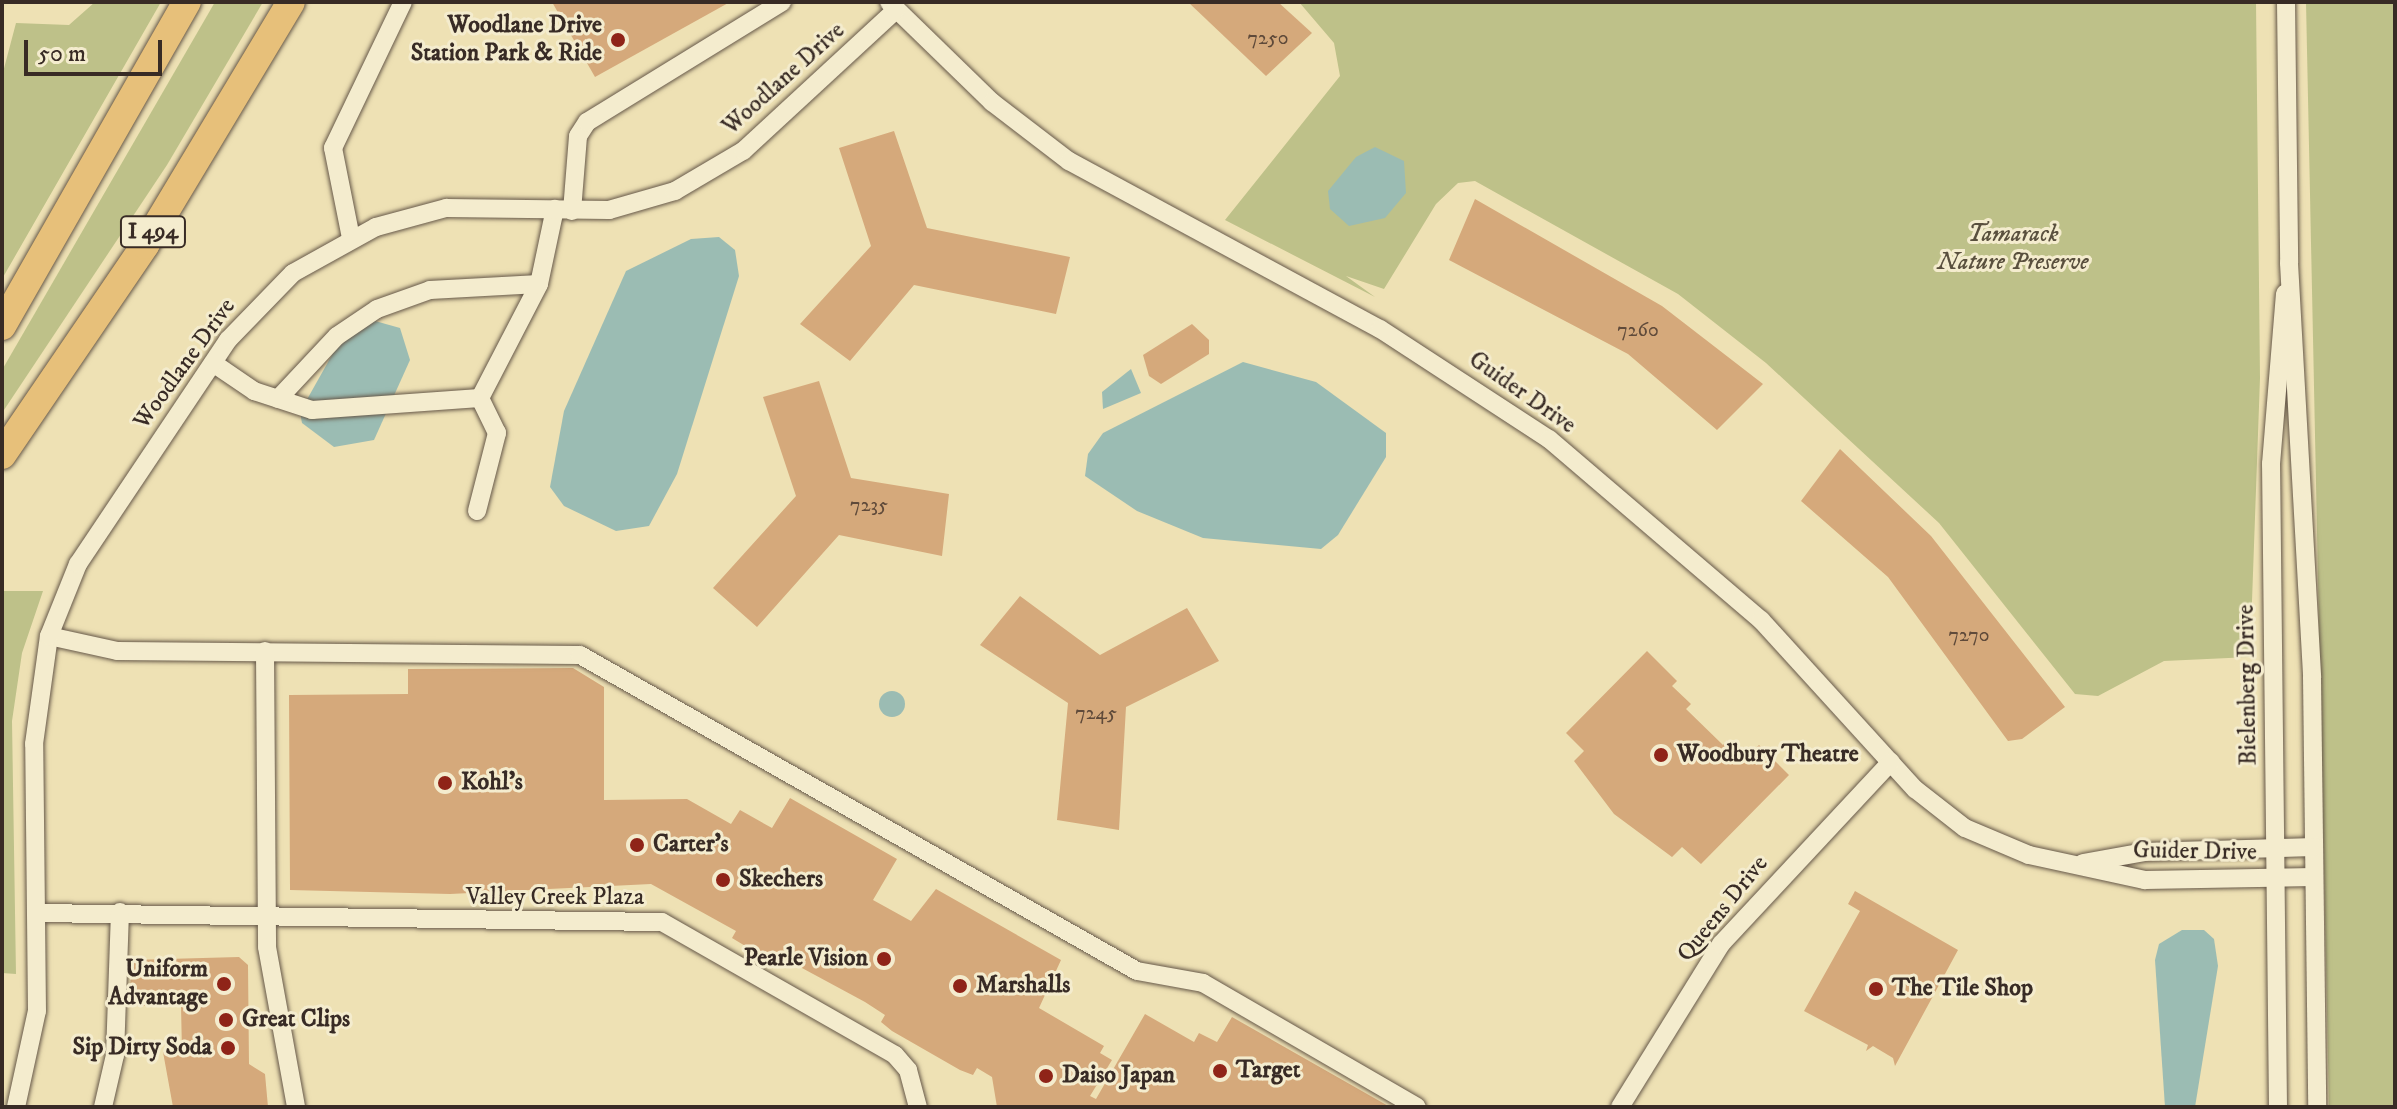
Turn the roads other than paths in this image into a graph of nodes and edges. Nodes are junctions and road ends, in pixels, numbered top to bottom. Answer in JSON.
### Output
{"nodes":[{"id":1,"x":187,"y":2,"type":"edge"},
{"id":2,"x":291,"y":2,"type":"edge"},
{"id":3,"x":403,"y":2,"type":"edge"},
{"id":4,"x":782,"y":2,"type":"edge"},
{"id":5,"x":2286,"y":2,"type":"edge"},
{"id":6,"x":892,"y":6,"type":"edge"},
{"id":7,"x":564,"y":210,"type":"junction"},
{"id":8,"x":351,"y":238,"type":"junction"},
{"id":9,"x":2289,"y":263,"type":"junction"},
{"id":10,"x":539,"y":284,"type":"junction"},
{"id":11,"x":2,"y":326,"type":"edge"},
{"id":12,"x":213,"y":363,"type":"junction"},
{"id":13,"x":480,"y":398,"type":"junction"},
{"id":14,"x":278,"y":399,"type":"junction"},
{"id":15,"x":2,"y":455,"type":"edge"},
{"id":16,"x":477,"y":511,"type":"dead end"},
{"id":17,"x":49,"y":636,"type":"junction"},
{"id":18,"x":265,"y":651,"type":"junction"},
{"id":19,"x":1891,"y":762,"type":"junction"},
{"id":20,"x":2314,"y":847,"type":"junction"},
{"id":21,"x":2274,"y":848,"type":"junction"},
{"id":22,"x":2076,"y":864,"type":"junction"},
{"id":23,"x":2314,"y":877,"type":"junction"},
{"id":24,"x":2275,"y":878,"type":"junction"},
{"id":25,"x":120,"y":912,"type":"junction"},
{"id":26,"x":266,"y":912,"type":"junction"},
{"id":27,"x":37,"y":913,"type":"junction"},
{"id":28,"x":16,"y":1107,"type":"edge"},
{"id":29,"x":103,"y":1107,"type":"edge"},
{"id":30,"x":296,"y":1107,"type":"edge"},
{"id":31,"x":918,"y":1107,"type":"edge"},
{"id":32,"x":1417,"y":1107,"type":"edge"},
{"id":33,"x":1621,"y":1107,"type":"edge"},
{"id":34,"x":2278,"y":1107,"type":"edge"},
{"id":35,"x":2317,"y":1107,"type":"edge"}],
"edges":[{"from":1,"to":11,"type":"highway"},
{"from":2,"to":15,"type":"highway","number":"I 494"},
{"from":3,"to":8,"type":"street"},
{"from":4,"to":7,"type":"street"},
{"from":5,"to":9,"type":"street","name":"Bielenberg Drive"},
{"from":6,"to":7,"type":"street","name":"Woodlane Drive"},
{"from":6,"to":19,"type":"street","name":"Guider Drive"},
{"from":7,"to":8,"type":"street","name":"Woodlane Drive"},
{"from":7,"to":10,"type":"street"},
{"from":8,"to":12,"type":"street","name":"Woodlane Drive"},
{"from":9,"to":20,"type":"street","name":"Bielenberg Drive"},
{"from":9,"to":21,"type":"street","name":"Bielenberg Drive"},
{"from":10,"to":13,"type":"street"},
{"from":10,"to":14,"type":"street"},
{"from":12,"to":14,"type":"street"},
{"from":12,"to":17,"type":"street","name":"Woodlane Drive"},
{"from":13,"to":14,"type":"street"},
{"from":13,"to":16,"type":"street"},
{"from":17,"to":18,"type":"street"},
{"from":17,"to":27,"type":"street","name":"Woodlane Drive"},
{"from":18,"to":26,"type":"street"},
{"from":18,"to":32,"type":"street"},
{"from":19,"to":22,"type":"street","name":"Guider Drive"},
{"from":19,"to":33,"type":"street","name":"Queens Drive"},
{"from":20,"to":21,"type":"street","name":"Guider Drive"},
{"from":20,"to":23,"type":"street","name":"Bielenberg Drive"},
{"from":21,"to":22,"type":"street","name":"Guider Drive"},
{"from":21,"to":24,"type":"street","name":"Bielenberg Drive"},
{"from":22,"to":24,"type":"street","name":"Guider Drive"},
{"from":23,"to":24,"type":"street","name":"Guider Drive"},
{"from":23,"to":35,"type":"street","name":"Bielenberg Drive"},
{"from":24,"to":34,"type":"street","name":"Bielenberg Drive"},
{"from":25,"to":26,"type":"street","name":"Valley Creek Plaza"},
{"from":25,"to":27,"type":"street","name":"Valley Creek Plaza"},
{"from":25,"to":29,"type":"street"},
{"from":26,"to":30,"type":"street"},
{"from":26,"to":31,"type":"street","name":"Valley Creek Plaza"},
{"from":27,"to":28,"type":"street","name":"Woodlane Drive"}]}
